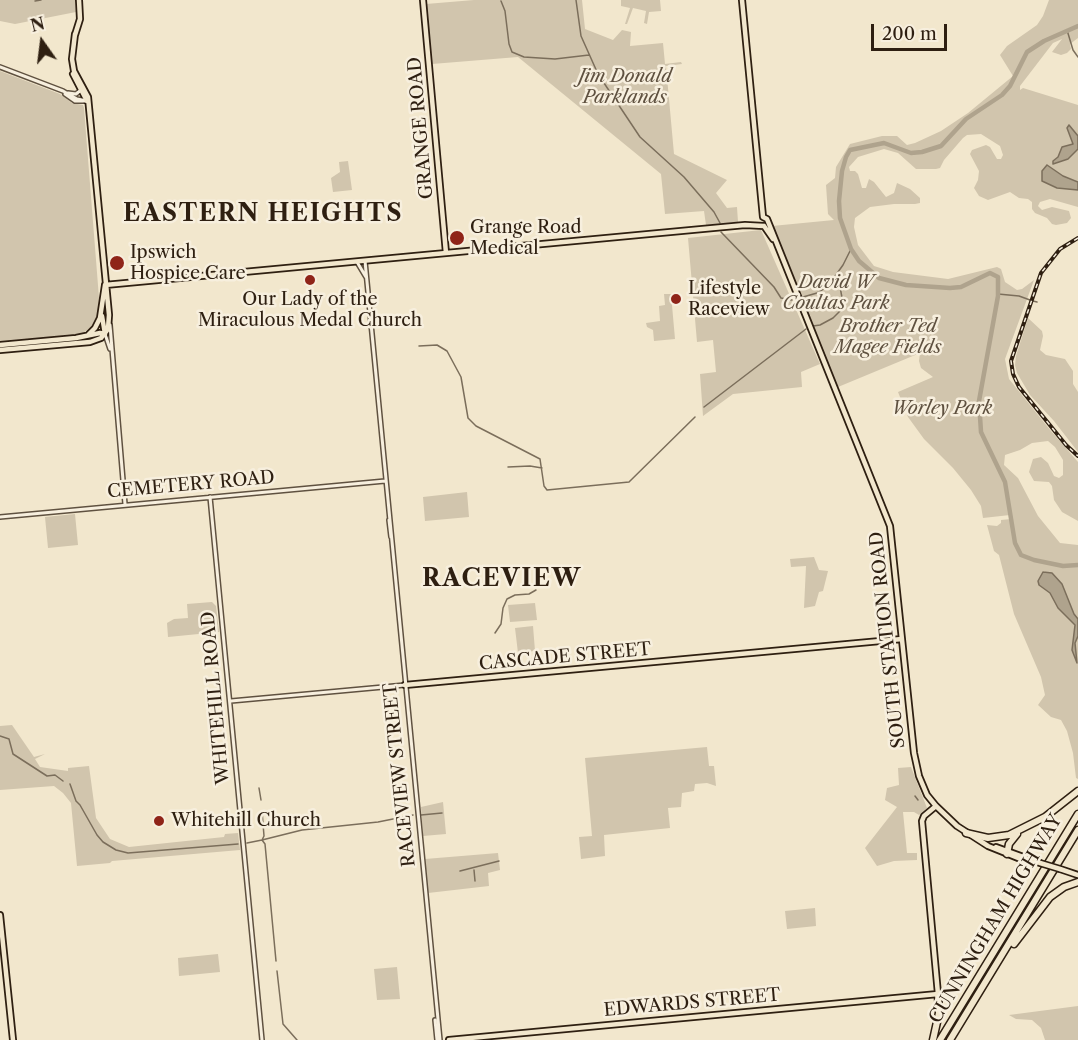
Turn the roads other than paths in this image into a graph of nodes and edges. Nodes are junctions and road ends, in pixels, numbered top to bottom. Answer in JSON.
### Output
{"nodes":[{"id":1,"x":79,"y":0,"type":"edge"},
{"id":2,"x":423,"y":0,"type":"edge"},
{"id":3,"x":742,"y":0,"type":"edge"},
{"id":4,"x":75,"y":34,"type":"junction"},
{"id":5,"x":0,"y":67,"type":"edge"},
{"id":6,"x":59,"y":89,"type":"junction"},
{"id":7,"x":81,"y":89,"type":"junction"},
{"id":8,"x":66,"y":92,"type":"junction"},
{"id":9,"x":87,"y":101,"type":"junction"},
{"id":10,"x":763,"y":221,"type":"junction"},
{"id":11,"x":446,"y":253,"type":"junction"},
{"id":12,"x":365,"y":261,"type":"junction"},
{"id":13,"x":357,"y":262,"type":"junction"},
{"id":14,"x":366,"y":279,"type":"junction"},
{"id":15,"x":105,"y":285,"type":"junction"},
{"id":16,"x":101,"y":315,"type":"junction"},
{"id":17,"x":108,"y":315,"type":"junction"},
{"id":18,"x":105,"y":334,"type":"junction"},
{"id":19,"x":82,"y":337,"type":"junction"},
{"id":20,"x":97,"y":340,"type":"junction"},
{"id":21,"x":72,"y":341,"type":"junction"},
{"id":22,"x":0,"y":345,"type":"edge"},
{"id":23,"x":110,"y":346,"type":"junction"},
{"id":24,"x":0,"y":350,"type":"edge"},
{"id":25,"x":385,"y":481,"type":"junction"},
{"id":26,"x":210,"y":497,"type":"junction"},
{"id":27,"x":125,"y":505,"type":"junction"},
{"id":28,"x":0,"y":517,"type":"edge"},
{"id":29,"x":903,"y":639,"type":"junction"},
{"id":30,"x":405,"y":686,"type":"junction"},
{"id":31,"x":230,"y":701,"type":"junction"},
{"id":32,"x":1078,"y":792,"type":"edge"},
{"id":33,"x":936,"y":806,"type":"junction"},
{"id":34,"x":1078,"y":814,"type":"edge"},
{"id":35,"x":1020,"y":830,"type":"junction"},
{"id":36,"x":1078,"y":830,"type":"edge"},
{"id":37,"x":966,"y":833,"type":"junction"},
{"id":38,"x":1007,"y":852,"type":"junction"},
{"id":39,"x":1077,"y":881,"type":"edge"},
{"id":40,"x":0,"y":915,"type":"edge"},
{"id":41,"x":1000,"y":960,"type":"junction"},
{"id":42,"x":939,"y":994,"type":"junction"},
{"id":43,"x":13,"y":1040,"type":"edge"},
{"id":44,"x":262,"y":1040,"type":"edge"},
{"id":45,"x":438,"y":1040,"type":"edge"},
{"id":46,"x":451,"y":1040,"type":"edge"},
{"id":47,"x":933,"y":1040,"type":"edge"},
{"id":48,"x":940,"y":1040,"type":"edge"},
{"id":49,"x":950,"y":1040,"type":"edge"}],
"edges":[{"from":1,"to":4,"type":"main road"},
{"from":2,"to":11,"type":"main road","name":"GRANGE ROAD"},
{"from":3,"to":10,"type":"main road","name":"SOUTH STATION ROAD"},
{"from":4,"to":7,"type":"main road"},
{"from":4,"to":9,"type":"main road"},
{"from":5,"to":6,"type":"street"},
{"from":6,"to":8,"type":"street"},
{"from":6,"to":9,"type":"street"},
{"from":7,"to":8,"type":"street"},
{"from":7,"to":9,"type":"main road"},
{"from":8,"to":9,"type":"street"},
{"from":9,"to":15,"type":"main road"},
{"from":10,"to":11,"type":"main road"},
{"from":10,"to":29,"type":"main road","name":"SOUTH STATION ROAD"},
{"from":11,"to":12,"type":"main road"},
{"from":12,"to":13,"type":"main road"},
{"from":12,"to":14,"type":"street","name":"RACEVIEW STREET"},
{"from":13,"to":14,"type":"street"},
{"from":13,"to":15,"type":"main road"},
{"from":14,"to":25,"type":"street","name":"RACEVIEW STREET"},
{"from":15,"to":16,"type":"main road"},
{"from":15,"to":17,"type":"main road"},
{"from":16,"to":18,"type":"main road"},
{"from":16,"to":19,"type":"main road"},
{"from":17,"to":18,"type":"main road"},
{"from":17,"to":23,"type":"street"},
{"from":18,"to":19,"type":"main road"},
{"from":18,"to":20,"type":"main road"},
{"from":18,"to":23,"type":"street"},
{"from":19,"to":21,"type":"main road"},
{"from":20,"to":21,"type":"main road"},
{"from":20,"to":23,"type":"street"},
{"from":21,"to":22,"type":"main road"},
{"from":21,"to":24,"type":"main road"},
{"from":23,"to":27,"type":"street"},
{"from":25,"to":26,"type":"street","name":"CEMETERY ROAD"},
{"from":25,"to":30,"type":"street","name":"RACEVIEW STREET"},
{"from":26,"to":27,"type":"street","name":"CEMETERY ROAD"},
{"from":26,"to":31,"type":"street","name":"WHITEHILL ROAD"},
{"from":27,"to":28,"type":"street","name":"CEMETERY ROAD"},
{"from":29,"to":30,"type":"main road","name":"CASCADE STREET"},
{"from":29,"to":33,"type":"main road","name":"SOUTH STATION ROAD"},
{"from":30,"to":31,"type":"street","name":"CASCADE STREET"},
{"from":30,"to":45,"type":"street","name":"RACEVIEW STREET"},
{"from":31,"to":44,"type":"street","name":"WHITEHILL ROAD"},
{"from":32,"to":35,"type":"highway"},
{"from":33,"to":37,"type":"main road","name":"SOUTH STATION ROAD"},
{"from":33,"to":42,"type":"main road"},
{"from":34,"to":48,"type":"highway","name":"CUNNINGHAM HIGHWAY"},
{"from":35,"to":37,"type":"highway"},
{"from":35,"to":38,"type":"highway"},
{"from":36,"to":41,"type":"highway","name":"CUNNINGHAM HIGHWAY"},
{"from":37,"to":38,"type":"main road","name":"SOUTH STATION ROAD"},
{"from":38,"to":39,"type":"main road","name":"SOUTH STATION ROAD","bridge":true},
{"from":39,"to":41,"type":"highway"},
{"from":40,"to":43,"type":"main road"},
{"from":41,"to":49,"type":"highway","name":"CUNNINGHAM HIGHWAY"},
{"from":42,"to":46,"type":"main road","name":"EDWARDS STREET"},
{"from":42,"to":47,"type":"highway"}]}
